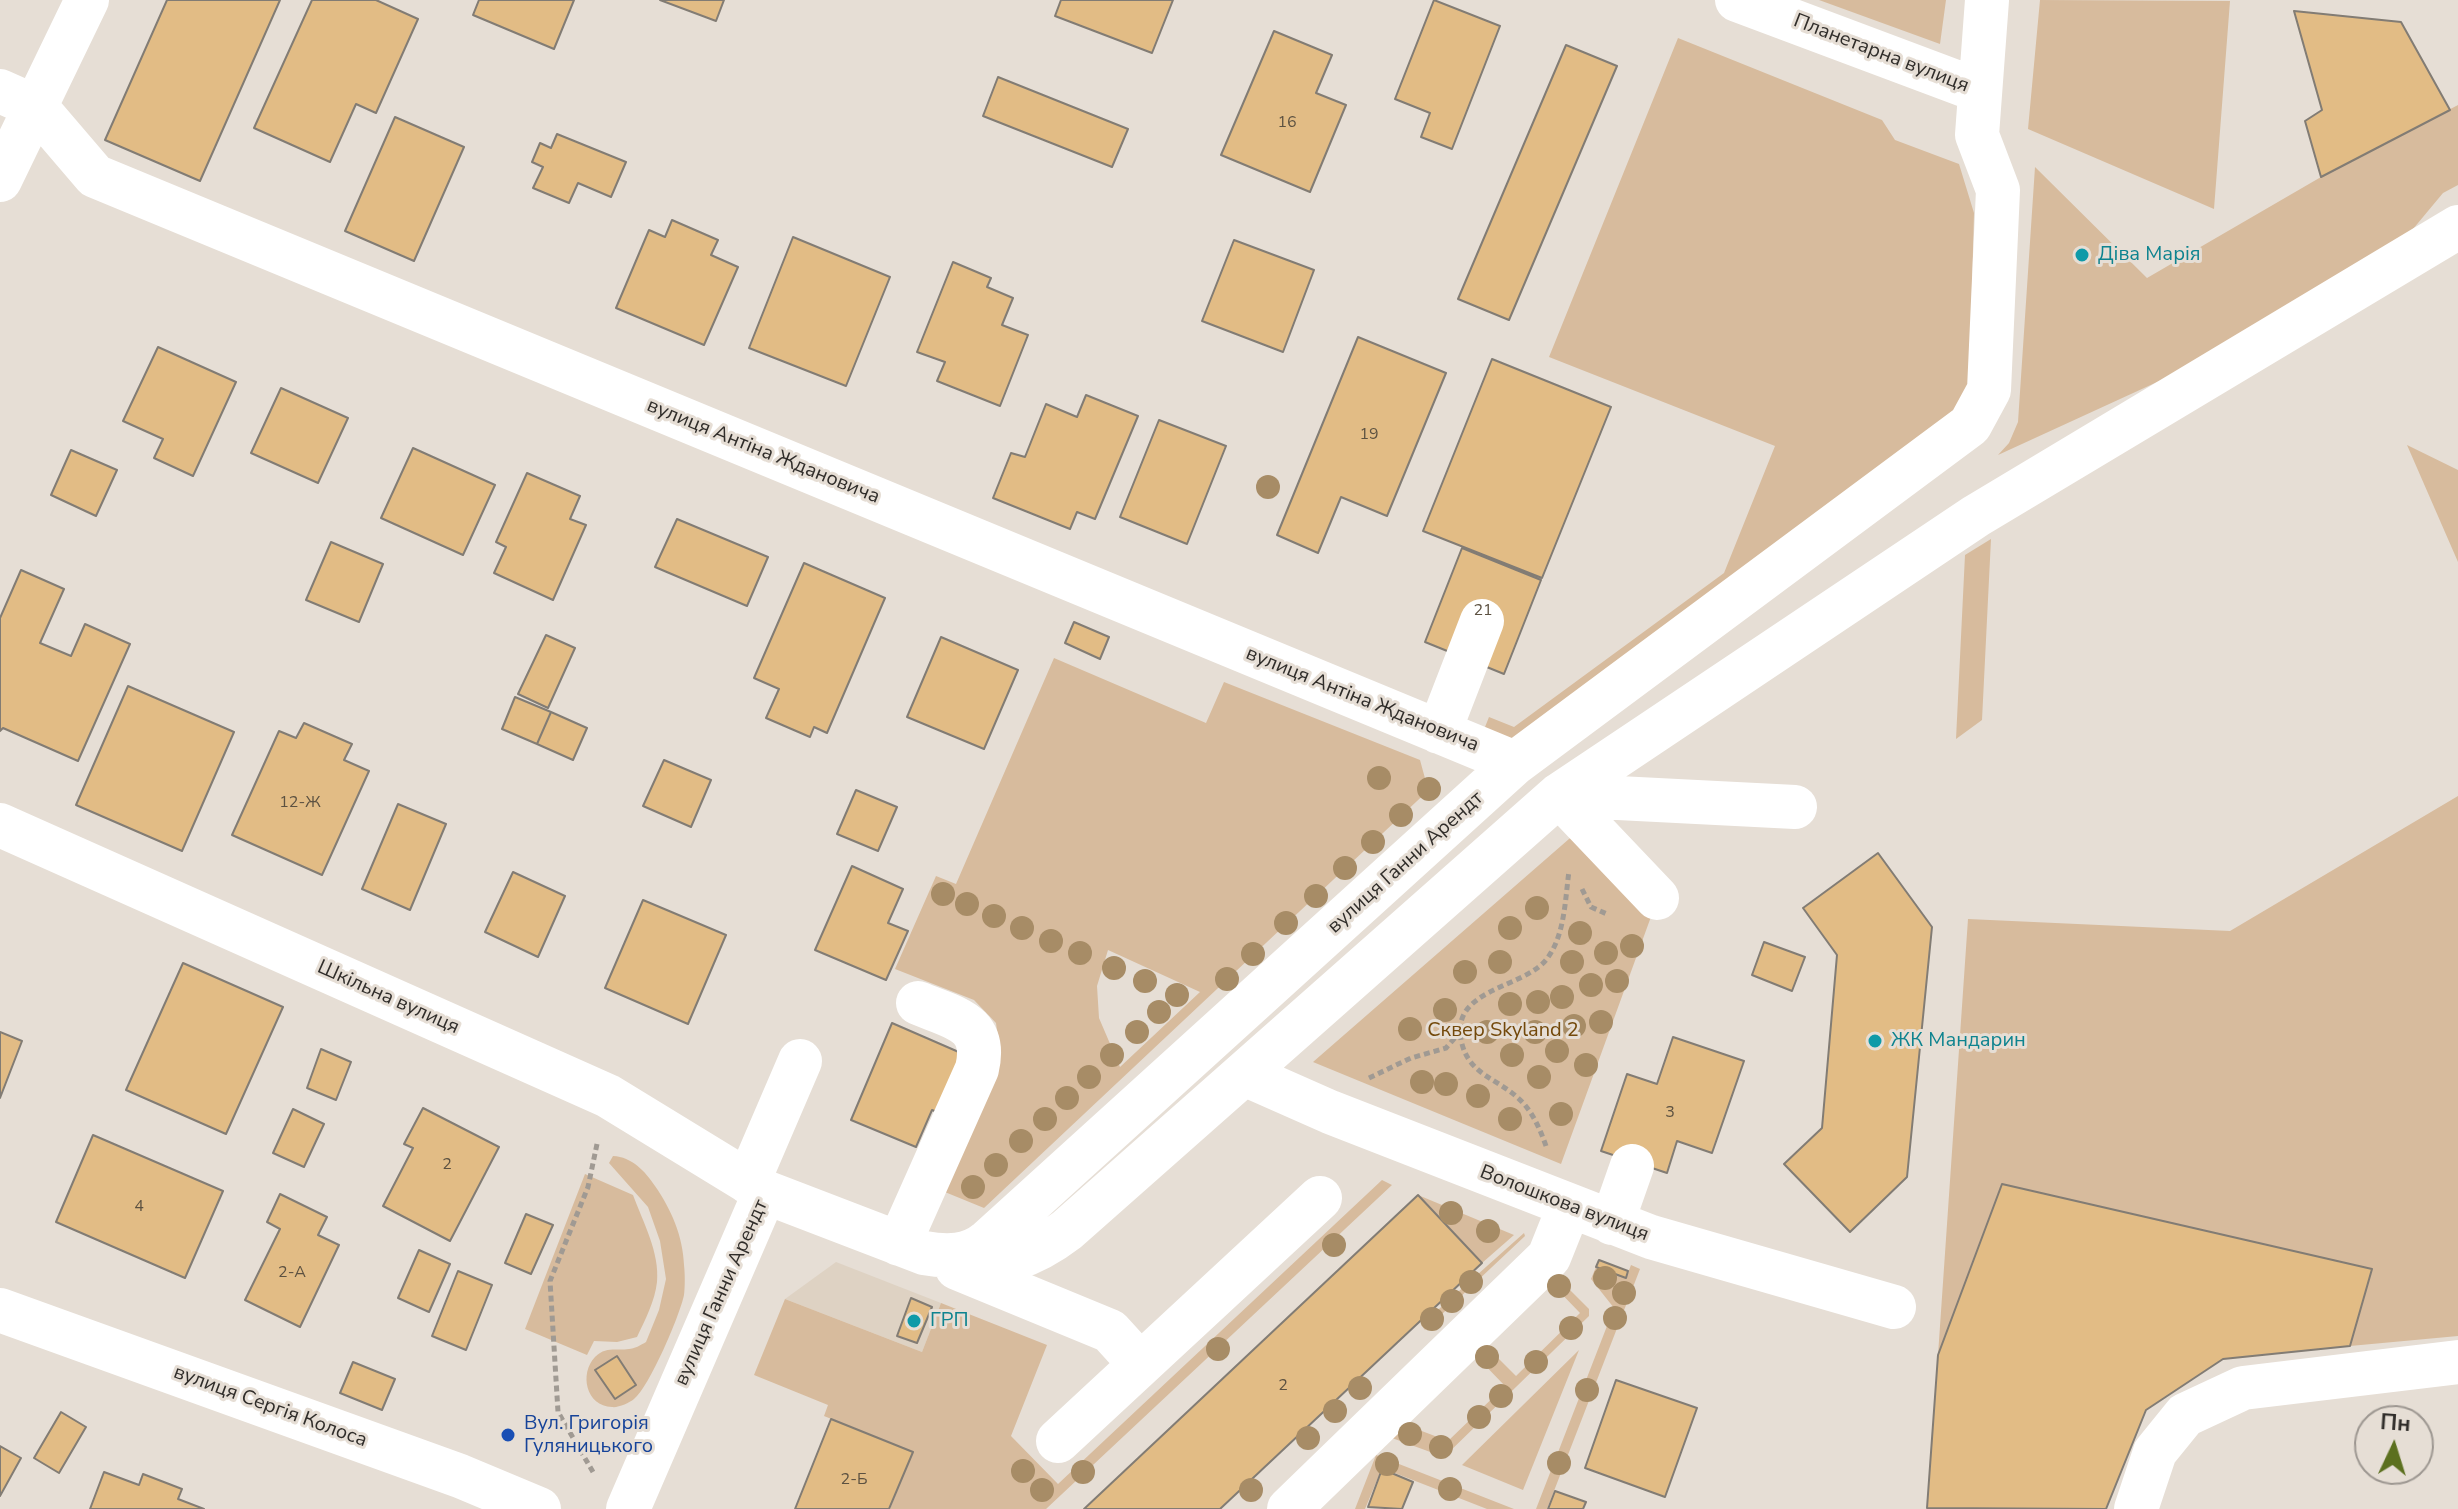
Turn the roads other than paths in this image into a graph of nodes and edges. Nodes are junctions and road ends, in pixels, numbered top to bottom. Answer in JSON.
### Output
{"nodes":[{"id":1,"x":87,"y":0,"type":"edge"},
{"id":2,"x":1737,"y":0,"type":"edge"},
{"id":3,"x":1987,"y":0,"type":"edge"},
{"id":4,"x":1980,"y":91,"type":"junction"},
{"id":5,"x":18,"y":99,"type":"edge"},
{"id":6,"x":0,"y":180,"type":"edge"},
{"id":7,"x":2458,"y":227,"type":"edge"},
{"id":8,"x":1482,"y":621,"type":"dead end"},
{"id":9,"x":1439,"y":732,"type":"junction"},
{"id":10,"x":1515,"y":763,"type":"junction"},
{"id":11,"x":1559,"y":795,"type":"junction"},
{"id":12,"x":1795,"y":807,"type":"dead end"},
{"id":13,"x":0,"y":825,"type":"edge"},
{"id":14,"x":1657,"y":898,"type":"dead end"},
{"id":15,"x":918,"y":1003,"type":"dead end"},
{"id":16,"x":800,"y":1061,"type":"dead end"},
{"id":17,"x":1244,"y":1074,"type":"junction"},
{"id":18,"x":1632,"y":1166,"type":"dead end"},
{"id":19,"x":756,"y":1187,"type":"junction"},
{"id":20,"x":1320,"y":1198,"type":"dead end"},
{"id":21,"x":1569,"y":1207,"type":"junction"},
{"id":22,"x":1612,"y":1223,"type":"junction"},
{"id":23,"x":905,"y":1246,"type":"junction"},
{"id":24,"x":1894,"y":1307,"type":"dead end"},
{"id":25,"x":0,"y":1310,"type":"edge"},
{"id":26,"x":2458,"y":1362,"type":"edge"},
{"id":27,"x":1140,"y":1364,"type":"junction"},
{"id":28,"x":1058,"y":1441,"type":"dead end"},
{"id":29,"x":454,"y":1492,"type":"edge"},
{"id":30,"x":539,"y":1509,"type":"edge"},
{"id":31,"x":628,"y":1509,"type":"edge"},
{"id":32,"x":1289,"y":1509,"type":"edge"},
{"id":33,"x":2136,"y":1509,"type":"edge"}],
"edges":[{"from":1,"to":5,"type":"street"},
{"from":2,"to":4,"type":"street","name":"Планетарна вулиця"},
{"from":3,"to":4,"type":"street","name":"вулиця Ганни Арендт"},
{"from":4,"to":10,"type":"street","name":"вулиця Ганни Арендт"},
{"from":5,"to":6,"type":"street"},
{"from":5,"to":9,"type":"street","name":"вулиця Антіна Ждановича"},
{"from":7,"to":11,"type":"street"},
{"from":8,"to":9,"type":"street"},
{"from":9,"to":10,"type":"street","name":"вулиця Антіна Ждановича"},
{"from":10,"to":23,"type":"street","name":"вулиця Ганни Арендт"},
{"from":11,"to":12,"type":"street"},
{"from":11,"to":14,"type":"street"},
{"from":11,"to":17,"type":"street"},
{"from":13,"to":19,"type":"street","name":"Шкільна вулиця"},
{"from":15,"to":23,"type":"street"},
{"from":16,"to":19,"type":"street"},
{"from":17,"to":21,"type":"street","name":"Волошкова вулиця"},
{"from":17,"to":23,"type":"street"},
{"from":18,"to":22,"type":"street"},
{"from":19,"to":23,"type":"street","name":"вулиця Ганни Арендт"},
{"from":19,"to":31,"type":"street","name":"вулиця Ганни Арендт"},
{"from":20,"to":27,"type":"street"},
{"from":21,"to":22,"type":"street","name":"Волошкова вулиця"},
{"from":21,"to":32,"type":"street"},
{"from":22,"to":24,"type":"street","name":"Волошкова вулиця"},
{"from":23,"to":27,"type":"street"},
{"from":25,"to":29,"type":"street","name":"вулиця Сергія Колоса"},
{"from":26,"to":33,"type":"street"},
{"from":27,"to":28,"type":"street"},
{"from":29,"to":30,"type":"street","name":"вулиця Сергія Колоса"}]}
